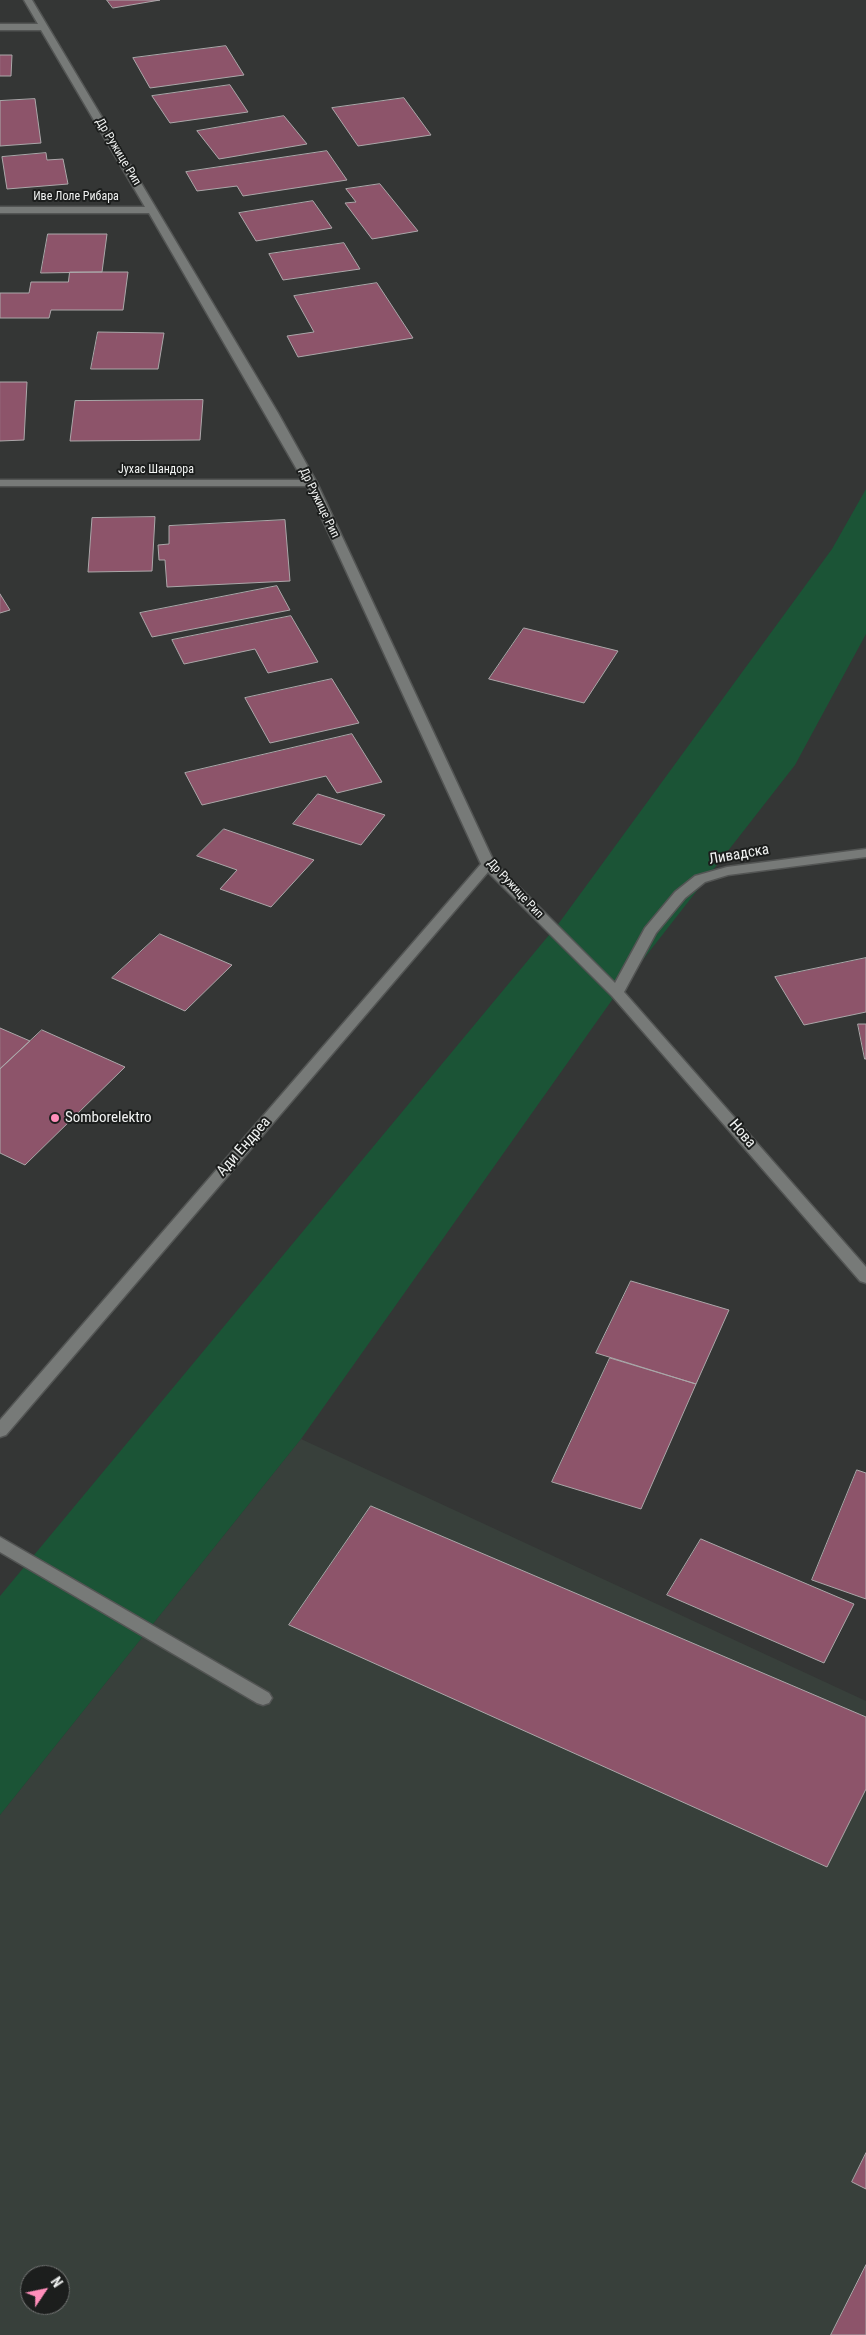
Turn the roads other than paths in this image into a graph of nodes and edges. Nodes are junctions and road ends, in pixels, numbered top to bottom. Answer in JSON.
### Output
{"nodes":[{"id":1,"x":28,"y":0,"type":"edge"},
{"id":2,"x":0,"y":27,"type":"edge"},
{"id":3,"x":44,"y":28,"type":"junction"},
{"id":4,"x":0,"y":210,"type":"edge"},
{"id":5,"x":153,"y":210,"type":"junction"},
{"id":6,"x":0,"y":483,"type":"edge"},
{"id":7,"x":311,"y":483,"type":"junction"},
{"id":8,"x":866,"y":853,"type":"edge"},
{"id":9,"x":488,"y":864,"type":"junction"},
{"id":10,"x":617,"y":992,"type":"junction"},
{"id":11,"x":866,"y":1276,"type":"edge"},
{"id":12,"x":0,"y":1431,"type":"edge"},
{"id":13,"x":0,"y":1544,"type":"edge"},
{"id":14,"x":263,"y":1698,"type":"dead end"}],
"edges":[{"from":1,"to":3,"type":"street","name":"Др Ружице Рип"},
{"from":2,"to":3,"type":"street"},
{"from":3,"to":5,"type":"street","name":"Др Ружице Рип"},
{"from":4,"to":5,"type":"street","name":"Иве Лоле Рибара"},
{"from":5,"to":7,"type":"street","name":"Др Ружице Рип"},
{"from":6,"to":7,"type":"street","name":"Јухас Шандора"},
{"from":7,"to":9,"type":"street","name":"Др Ружице Рип"},
{"from":8,"to":10,"type":"street","name":"Ливадска"},
{"from":9,"to":10,"type":"street","name":"Др Ружице Рип"},
{"from":9,"to":12,"type":"street","name":"Ади Ендреа"},
{"from":10,"to":11,"type":"street","name":"Нова"},
{"from":13,"to":14,"type":"street"}]}
